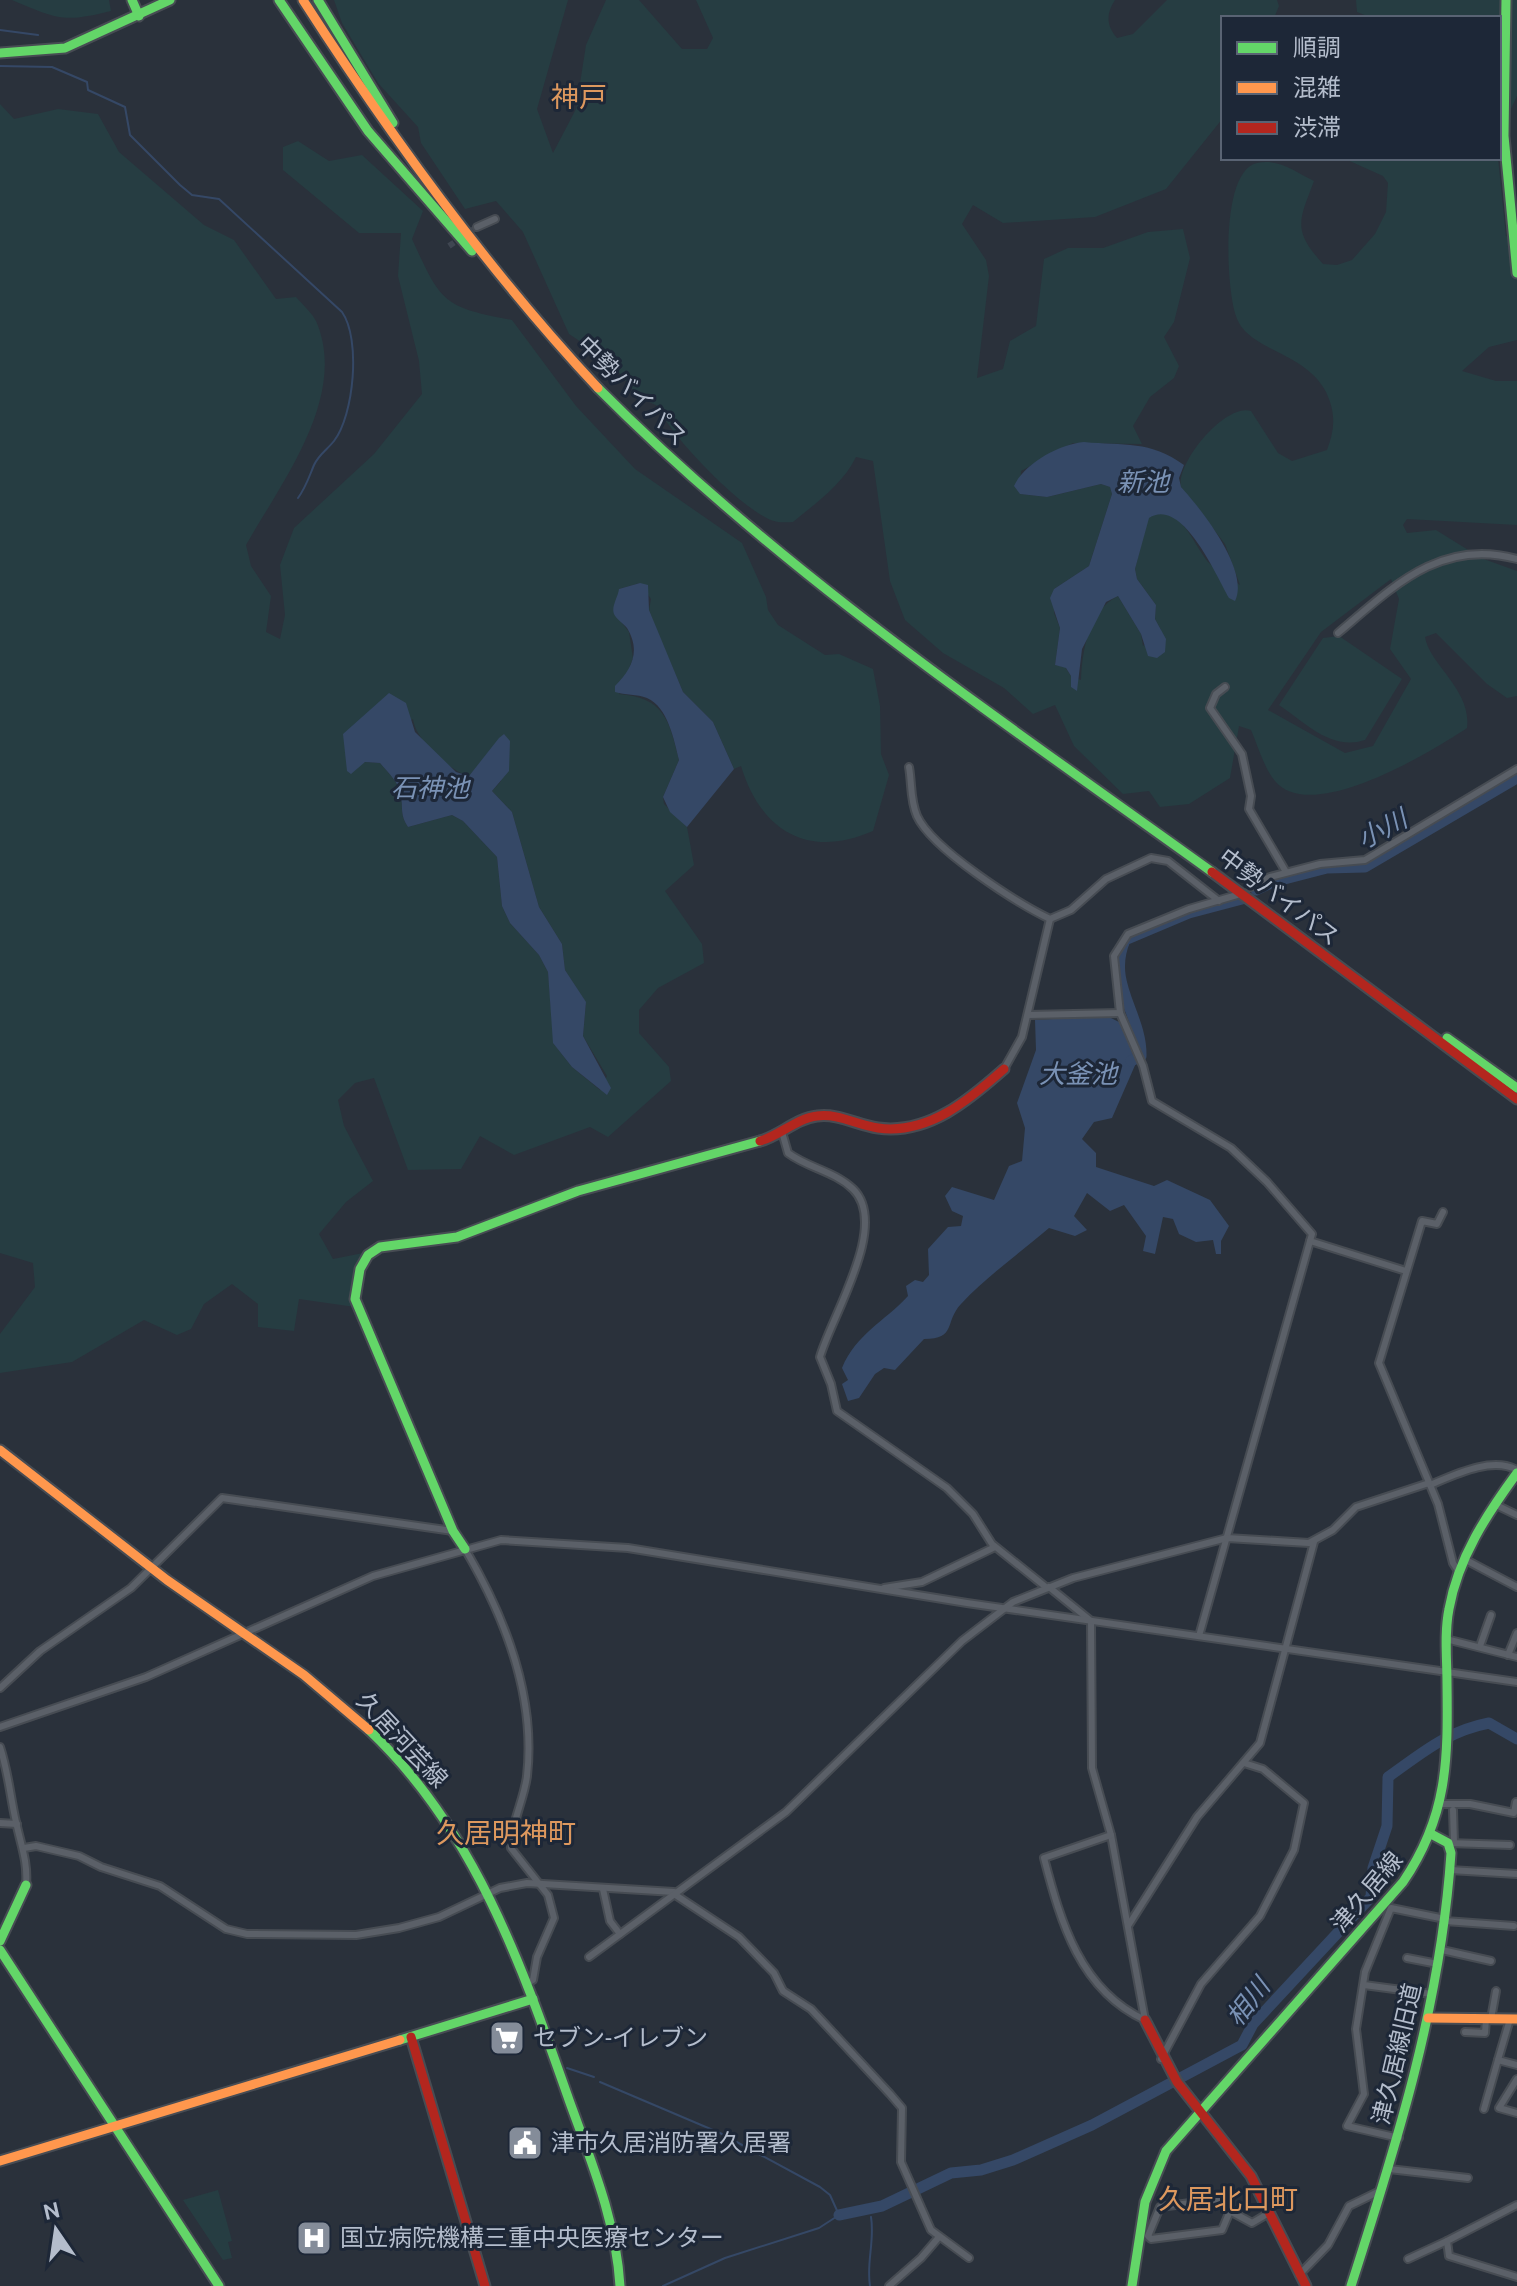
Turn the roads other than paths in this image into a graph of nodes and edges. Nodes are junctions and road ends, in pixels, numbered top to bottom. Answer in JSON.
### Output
{"nodes":[{"id":1,"x":132,"y":0,"type":"edge"},
{"id":2,"x":170,"y":0,"type":"edge"},
{"id":3,"x":279,"y":0,"type":"edge"},
{"id":4,"x":303,"y":0,"type":"edge"},
{"id":5,"x":318,"y":0,"type":"edge"},
{"id":6,"x":1506,"y":0,"type":"edge"},
{"id":7,"x":139,"y":16,"type":"junction"},
{"id":8,"x":0,"y":53,"type":"edge"},
{"id":9,"x":453,"y":216,"type":"junction"},
{"id":10,"x":495,"y":219,"type":"dead end"},
{"id":11,"x":477,"y":227,"type":"tunnel mouth"},
{"id":12,"x":1517,"y":273,"type":"edge"},
{"id":13,"x":518,"y":299,"type":"junction"},
{"id":14,"x":1517,"y":559,"type":"edge"},
{"id":15,"x":1338,"y":633,"type":"dead end"},
{"id":16,"x":1225,"y":687,"type":"dead end"},
{"id":17,"x":1016,"y":729,"type":"junction"},
{"id":18,"x":909,"y":767,"type":"dead end"},
{"id":19,"x":1517,"y":769,"type":"edge"},
{"id":20,"x":1286,"y":872,"type":"junction"},
{"id":21,"x":1250,"y":887,"type":"dead end"},
{"id":22,"x":1237,"y":895,"type":"dead end"},
{"id":23,"x":1219,"y":901,"type":"junction"},
{"id":24,"x":1050,"y":919,"type":"junction"},
{"id":25,"x":1120,"y":1013,"type":"junction"},
{"id":26,"x":1028,"y":1015,"type":"junction"},
{"id":27,"x":1004,"y":1069,"type":"joint"},
{"id":28,"x":1517,"y":1088,"type":"edge"},
{"id":29,"x":1517,"y":1099,"type":"edge"},
{"id":30,"x":782,"y":1132,"type":"junction"},
{"id":31,"x":1443,"y":1212,"type":"dead end"},
{"id":32,"x":1310,"y":1241,"type":"junction"},
{"id":33,"x":1406,"y":1271,"type":"junction"},
{"id":34,"x":0,"y":1450,"type":"edge"},
{"id":35,"x":1517,"y":1471,"type":"edge"},
{"id":36,"x":1429,"y":1484,"type":"junction"},
{"id":37,"x":1494,"y":1504,"type":"junction"},
{"id":38,"x":1517,"y":1515,"type":"edge"},
{"id":39,"x":453,"y":1531,"type":"junction"},
{"id":40,"x":1227,"y":1538,"type":"junction"},
{"id":41,"x":1314,"y":1542,"type":"junction"},
{"id":42,"x":995,"y":1547,"type":"junction"},
{"id":43,"x":465,"y":1549,"type":"junction"},
{"id":44,"x":1464,"y":1559,"type":"junction"},
{"id":45,"x":152,"y":1569,"type":"junction"},
{"id":46,"x":1460,"y":1574,"type":"junction"},
{"id":47,"x":1048,"y":1587,"type":"junction"},
{"id":48,"x":1517,"y":1587,"type":"edge"},
{"id":49,"x":880,"y":1589,"type":"junction"},
{"id":50,"x":1004,"y":1608,"type":"junction"},
{"id":51,"x":1491,"y":1615,"type":"dead end"},
{"id":52,"x":1091,"y":1621,"type":"junction"},
{"id":53,"x":242,"y":1633,"type":"junction"},
{"id":54,"x":1517,"y":1633,"type":"edge"},
{"id":55,"x":1199,"y":1636,"type":"junction"},
{"id":56,"x":1446,"y":1639,"type":"junction"},
{"id":57,"x":1480,"y":1646,"type":"junction"},
{"id":58,"x":1284,"y":1649,"type":"junction"},
{"id":59,"x":1508,"y":1655,"type":"junction"},
{"id":60,"x":1517,"y":1657,"type":"edge"},
{"id":61,"x":1447,"y":1673,"type":"junction"},
{"id":62,"x":1517,"y":1682,"type":"edge"},
{"id":63,"x":0,"y":1688,"type":"edge"},
{"id":64,"x":0,"y":1727,"type":"edge"},
{"id":65,"x":0,"y":1747,"type":"edge"},
{"id":66,"x":1244,"y":1763,"type":"junction"},
{"id":67,"x":1516,"y":1802,"type":"edge"},
{"id":68,"x":1443,"y":1804,"type":"junction"},
{"id":69,"x":1453,"y":1810,"type":"dead end"},
{"id":70,"x":0,"y":1823,"type":"edge"},
{"id":71,"x":17,"y":1824,"type":"junction"},
{"id":72,"x":1111,"y":1835,"type":"junction"},
{"id":73,"x":1433,"y":1835,"type":"junction"},
{"id":74,"x":1451,"y":1843,"type":"junction"},
{"id":75,"x":1510,"y":1845,"type":"dead end"},
{"id":76,"x":24,"y":1848,"type":"junction"},
{"id":77,"x":1450,"y":1870,"type":"junction"},
{"id":78,"x":1517,"y":1874,"type":"edge"},
{"id":79,"x":537,"y":1883,"type":"junction"},
{"id":80,"x":26,"y":1885,"type":"joint"},
{"id":81,"x":603,"y":1889,"type":"junction"},
{"id":82,"x":674,"y":1893,"type":"junction"},
{"id":83,"x":488,"y":1895,"type":"junction"},
{"id":84,"x":1388,"y":1905,"type":"junction"},
{"id":85,"x":1445,"y":1920,"type":"junction"},
{"id":86,"x":1128,"y":1926,"type":"junction"},
{"id":87,"x":1514,"y":1926,"type":"dead end"},
{"id":88,"x":620,"y":1934,"type":"junction"},
{"id":89,"x":0,"y":1941,"type":"edge"},
{"id":90,"x":0,"y":1950,"type":"edge"},
{"id":91,"x":1440,"y":1950,"type":"junction"},
{"id":92,"x":589,"y":1957,"type":"dead end"},
{"id":93,"x":1407,"y":1958,"type":"dead end"},
{"id":94,"x":1491,"y":1961,"type":"dead end"},
{"id":95,"x":1438,"y":1964,"type":"junction"},
{"id":96,"x":526,"y":1984,"type":"junction"},
{"id":97,"x":1364,"y":1985,"type":"junction"},
{"id":98,"x":1496,"y":1991,"type":"dead end"},
{"id":99,"x":1432,"y":1994,"type":"junction"},
{"id":100,"x":533,"y":1999,"type":"junction"},
{"id":101,"x":1428,"y":2018,"type":"junction"},
{"id":102,"x":1488,"y":2019,"type":"junction"},
{"id":103,"x":1514,"y":2019,"type":"edge"},
{"id":104,"x":1145,"y":2020,"type":"junction"},
{"id":105,"x":1465,"y":2032,"type":"dead end"},
{"id":106,"x":411,"y":2037,"type":"junction"},
{"id":107,"x":1498,"y":2060,"type":"junction"},
{"id":108,"x":1160,"y":2061,"type":"junction"},
{"id":109,"x":1517,"y":2065,"type":"edge"},
{"id":110,"x":1517,"y":2079,"type":"edge"},
{"id":111,"x":1200,"y":2108,"type":"junction"},
{"id":112,"x":1484,"y":2109,"type":"dead end"},
{"id":113,"x":1517,"y":2113,"type":"edge"},
{"id":114,"x":115,"y":2127,"type":"junction"},
{"id":115,"x":1399,"y":2138,"type":"junction"},
{"id":116,"x":0,"y":2161,"type":"edge"},
{"id":117,"x":1389,"y":2169,"type":"junction"},
{"id":118,"x":1468,"y":2178,"type":"dead end"},
{"id":119,"x":1382,"y":2190,"type":"junction"},
{"id":120,"x":1517,"y":2205,"type":"edge"},
{"id":121,"x":1230,"y":2211,"type":"junction"},
{"id":122,"x":1269,"y":2213,"type":"junction"},
{"id":123,"x":939,"y":2237,"type":"junction"},
{"id":124,"x":1447,"y":2241,"type":"junction"},
{"id":125,"x":969,"y":2258,"type":"dead end"},
{"id":126,"x":1408,"y":2259,"type":"dead end"},
{"id":127,"x":1299,"y":2275,"type":"junction"},
{"id":128,"x":1513,"y":2276,"type":"edge"},
{"id":129,"x":219,"y":2286,"type":"edge"},
{"id":130,"x":485,"y":2286,"type":"edge"},
{"id":131,"x":620,"y":2286,"type":"edge"},
{"id":132,"x":889,"y":2286,"type":"edge"},
{"id":133,"x":1132,"y":2286,"type":"edge"},
{"id":134,"x":1306,"y":2286,"type":"edge"},
{"id":135,"x":1351,"y":2286,"type":"edge"},
{"id":136,"x":1505,"y":2286,"type":"edge"}],
"edges":[{"from":1,"to":7,"type":"main road"},
{"from":2,"to":7,"type":"main road"},
{"from":3,"to":13,"type":"main road"},
{"from":4,"to":9,"type":"main road","name":"中勢バイパス"},
{"from":5,"to":9,"type":"main road"},
{"from":6,"to":12,"type":"main road"},
{"from":7,"to":8,"type":"main road"},
{"from":9,"to":13,"type":"main road","name":"中勢バイパス"},
{"from":10,"to":11,"type":"street"},
{"from":13,"to":17,"type":"main road","name":"中勢バイパス"},
{"from":14,"to":15,"type":"street"},
{"from":16,"to":20,"type":"street"},
{"from":17,"to":28,"type":"main road","name":"中勢バイパス"},
{"from":17,"to":29,"type":"main road","name":"中勢バイパス"},
{"from":18,"to":24,"type":"street"},
{"from":19,"to":20,"type":"street"},
{"from":20,"to":21,"type":"street"},
{"from":22,"to":23,"type":"street"},
{"from":23,"to":24,"type":"street"},
{"from":23,"to":25,"type":"street"},
{"from":24,"to":26,"type":"street"},
{"from":25,"to":26,"type":"street"},
{"from":25,"to":32,"type":"street"},
{"from":26,"to":27,"type":"street"},
{"from":27,"to":30,"type":"main road"},
{"from":30,"to":39,"type":"main road"},
{"from":30,"to":42,"type":"street"},
{"from":31,"to":33,"type":"street"},
{"from":32,"to":33,"type":"street"},
{"from":32,"to":40,"type":"street"},
{"from":33,"to":36,"type":"street"},
{"from":34,"to":45,"type":"main road","name":"久居河芸線"},
{"from":35,"to":36,"type":"street"},
{"from":35,"to":37,"type":"main road","name":"津久居線"},
{"from":36,"to":41,"type":"street"},
{"from":36,"to":46,"type":"street"},
{"from":37,"to":38,"type":"street"},
{"from":37,"to":44,"type":"main road","name":"津久居線"},
{"from":39,"to":43,"type":"main road"},
{"from":39,"to":45,"type":"street"},
{"from":40,"to":41,"type":"street"},
{"from":40,"to":47,"type":"street"},
{"from":40,"to":55,"type":"street"},
{"from":41,"to":58,"type":"street"},
{"from":42,"to":47,"type":"street"},
{"from":42,"to":49,"type":"street"},
{"from":43,"to":49,"type":"street"},
{"from":43,"to":53,"type":"street"},
{"from":43,"to":79,"type":"street"},
{"from":44,"to":46,"type":"main road","name":"津久居線"},
{"from":44,"to":48,"type":"street"},
{"from":45,"to":53,"type":"main road","name":"久居河芸線"},
{"from":45,"to":63,"type":"street"},
{"from":46,"to":56,"type":"main road","name":"津久居線"},
{"from":47,"to":50,"type":"street"},
{"from":47,"to":52,"type":"street"},
{"from":49,"to":50,"type":"street"},
{"from":50,"to":52,"type":"street"},
{"from":50,"to":82,"type":"street"},
{"from":51,"to":57,"type":"street"},
{"from":52,"to":55,"type":"street"},
{"from":52,"to":72,"type":"street"},
{"from":53,"to":64,"type":"street"},
{"from":53,"to":83,"type":"main road","name":"久居河芸線"},
{"from":54,"to":59,"type":"street"},
{"from":55,"to":58,"type":"street"},
{"from":56,"to":57,"type":"street"},
{"from":56,"to":61,"type":"main road","name":"津久居線"},
{"from":57,"to":59,"type":"street"},
{"from":58,"to":61,"type":"street"},
{"from":58,"to":66,"type":"street"},
{"from":59,"to":60,"type":"street"},
{"from":61,"to":62,"type":"street"},
{"from":61,"to":68,"type":"main road","name":"津久居線"},
{"from":65,"to":71,"type":"street"},
{"from":66,"to":86,"type":"street"},
{"from":66,"to":108,"type":"street"},
{"from":67,"to":68,"type":"street"},
{"from":68,"to":73,"type":"main road","name":"津久居線"},
{"from":69,"to":74,"type":"street"},
{"from":70,"to":71,"type":"street"},
{"from":71,"to":76,"type":"street"},
{"from":72,"to":86,"type":"street"},
{"from":72,"to":104,"type":"street"},
{"from":73,"to":74,"type":"main road"},
{"from":73,"to":84,"type":"main road","name":"津久居線"},
{"from":74,"to":75,"type":"street"},
{"from":74,"to":77,"type":"main road","name":"津久居線旧道"},
{"from":76,"to":80,"type":"street"},
{"from":76,"to":83,"type":"street"},
{"from":77,"to":78,"type":"street"},
{"from":77,"to":85,"type":"main road","name":"津久居線旧道"},
{"from":79,"to":81,"type":"street"},
{"from":79,"to":83,"type":"street"},
{"from":79,"to":96,"type":"street"},
{"from":80,"to":89,"type":"main road"},
{"from":81,"to":82,"type":"street"},
{"from":81,"to":88,"type":"street"},
{"from":82,"to":88,"type":"street"},
{"from":82,"to":123,"type":"street"},
{"from":83,"to":96,"type":"main road","name":"久居河芸線"},
{"from":84,"to":85,"type":"street"},
{"from":84,"to":97,"type":"street"},
{"from":84,"to":111,"type":"main road","name":"津久居線"},
{"from":85,"to":87,"type":"street"},
{"from":85,"to":91,"type":"main road","name":"津久居線旧道"},
{"from":86,"to":104,"type":"street"},
{"from":88,"to":92,"type":"street"},
{"from":90,"to":114,"type":"main road"},
{"from":91,"to":94,"type":"street"},
{"from":91,"to":95,"type":"main road","name":"津久居線旧道"},
{"from":93,"to":95,"type":"street"},
{"from":95,"to":99,"type":"main road","name":"津久居線旧道"},
{"from":96,"to":100,"type":"main road","name":"久居河芸線"},
{"from":97,"to":99,"type":"street"},
{"from":97,"to":115,"type":"street"},
{"from":98,"to":102,"type":"street"},
{"from":99,"to":101,"type":"main road","name":"津久居線旧道"},
{"from":100,"to":106,"type":"main road"},
{"from":100,"to":131,"type":"main road","name":"久居河芸線"},
{"from":101,"to":102,"type":"main road"},
{"from":101,"to":115,"type":"main road","name":"津久居線旧道"},
{"from":102,"to":103,"type":"main road"},
{"from":102,"to":105,"type":"street"},
{"from":103,"to":107,"type":"street"},
{"from":104,"to":108,"type":"main road"},
{"from":106,"to":114,"type":"main road"},
{"from":106,"to":130,"type":"main road"},
{"from":107,"to":109,"type":"street"},
{"from":107,"to":112,"type":"street"},
{"from":108,"to":111,"type":"main road"},
{"from":110,"to":113,"type":"street"},
{"from":111,"to":122,"type":"main road"},
{"from":111,"to":133,"type":"main road","name":"津久居線"},
{"from":114,"to":116,"type":"main road"},
{"from":114,"to":129,"type":"main road"},
{"from":115,"to":117,"type":"main road","name":"津久居線旧道"},
{"from":117,"to":118,"type":"street"},
{"from":117,"to":119,"type":"main road","name":"津久居線旧道"},
{"from":119,"to":127,"type":"street"},
{"from":119,"to":135,"type":"main road","name":"津久居線旧道"},
{"from":120,"to":124,"type":"street"},
{"from":121,"to":121,"type":"street"},
{"from":121,"to":122,"type":"street"},
{"from":122,"to":127,"type":"main road"},
{"from":123,"to":125,"type":"street"},
{"from":123,"to":132,"type":"street"},
{"from":124,"to":126,"type":"street"},
{"from":124,"to":128,"type":"street"},
{"from":127,"to":134,"type":"main road"},
{"from":128,"to":136,"type":"street"}]}
